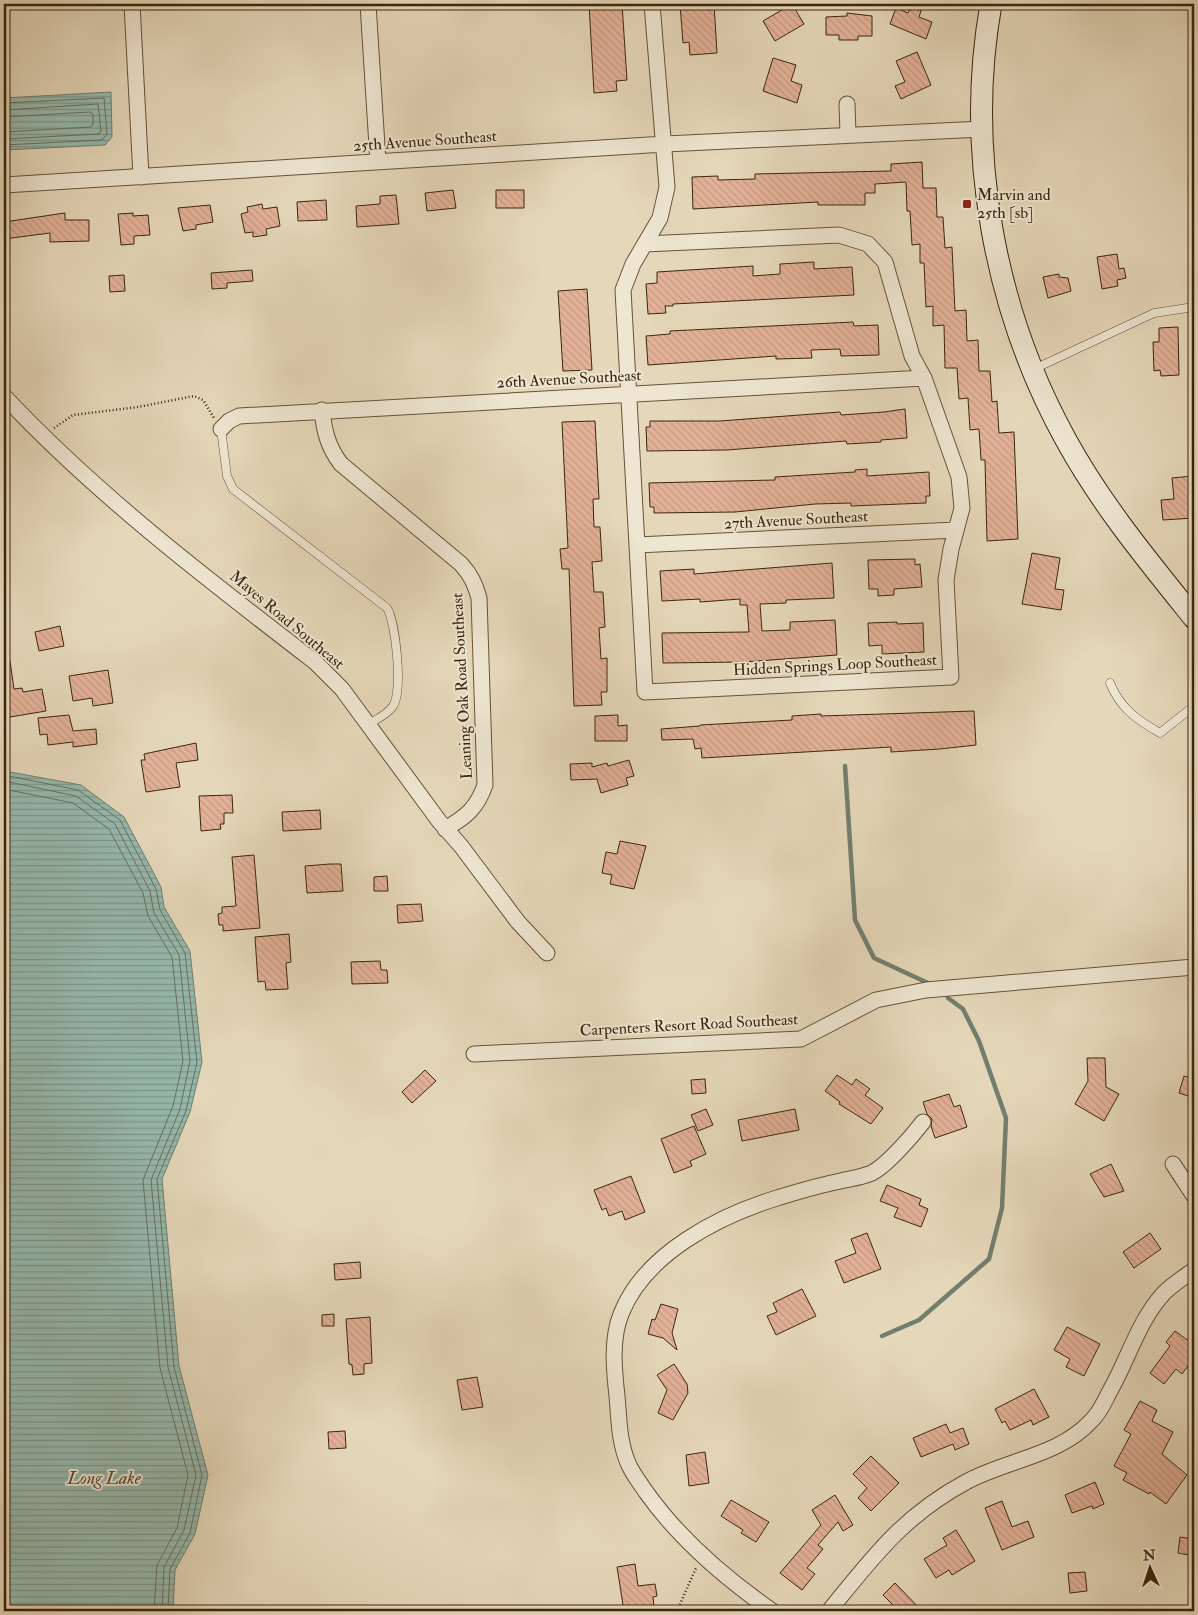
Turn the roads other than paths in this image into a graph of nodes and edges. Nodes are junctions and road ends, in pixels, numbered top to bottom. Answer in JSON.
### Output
{"nodes":[{"id":1,"x":132,"y":4,"type":"edge"},
{"id":2,"x":368,"y":4,"type":"edge"},
{"id":3,"x":652,"y":4,"type":"edge"},
{"id":4,"x":991,"y":4,"type":"edge"},
{"id":5,"x":847,"y":104,"type":"dead end"},
{"id":6,"x":983,"y":129,"type":"junction"},
{"id":7,"x":848,"y":134,"type":"junction"},
{"id":8,"x":664,"y":144,"type":"junction"},
{"id":9,"x":378,"y":162,"type":"junction"},
{"id":10,"x":141,"y":177,"type":"junction"},
{"id":11,"x":4,"y":185,"type":"edge"},
{"id":12,"x":645,"y":244,"type":"junction"},
{"id":13,"x":1194,"y":307,"type":"edge"},
{"id":14,"x":1032,"y":370,"type":"junction"},
{"id":15,"x":924,"y":378,"type":"junction"},
{"id":16,"x":631,"y":394,"type":"junction"},
{"id":17,"x":4,"y":396,"type":"edge"},
{"id":18,"x":322,"y":410,"type":"junction"},
{"id":19,"x":221,"y":430,"type":"joint"},
{"id":20,"x":956,"y":530,"type":"junction"},
{"id":21,"x":637,"y":544,"type":"junction"},
{"id":22,"x":1194,"y":618,"type":"edge"},
{"id":23,"x":1110,"y":683,"type":"dead end"},
{"id":24,"x":1194,"y":706,"type":"edge"},
{"id":25,"x":369,"y":724,"type":"junction"},
{"id":26,"x":446,"y":829,"type":"junction"},
{"id":27,"x":547,"y":953,"type":"dead end"},
{"id":28,"x":1194,"y":967,"type":"edge"},
{"id":29,"x":474,"y":1054,"type":"dead end"},
{"id":30,"x":923,"y":1122,"type":"dead end"},
{"id":31,"x":1173,"y":1164,"type":"dead end"},
{"id":32,"x":1194,"y":1196,"type":"edge"},
{"id":33,"x":1194,"y":1270,"type":"edge"},
{"id":34,"x":772,"y":1611,"type":"edge"},
{"id":35,"x":829,"y":1611,"type":"edge"}],
"edges":[{"from":1,"to":10,"type":"street"},
{"from":2,"to":9,"type":"street"},
{"from":3,"to":8,"type":"street","name":"Hidden Springs Loop Southeast"},
{"from":4,"to":6,"type":"street"},
{"from":5,"to":7,"type":"street"},
{"from":6,"to":7,"type":"street","name":"25th Avenue Southeast"},
{"from":6,"to":14,"type":"street"},
{"from":7,"to":8,"type":"street","name":"25th Avenue Southeast"},
{"from":8,"to":9,"type":"street","name":"25th Avenue Southeast"},
{"from":8,"to":12,"type":"street","name":"Hidden Springs Loop Southeast"},
{"from":9,"to":10,"type":"street","name":"25th Avenue Southeast"},
{"from":10,"to":11,"type":"street","name":"25th Avenue Southeast"},
{"from":12,"to":15,"type":"street","name":"Hidden Springs Loop Southeast"},
{"from":12,"to":16,"type":"street","name":"Hidden Springs Loop Southeast"},
{"from":13,"to":14,"type":"lane"},
{"from":14,"to":22,"type":"street"},
{"from":15,"to":16,"type":"street","name":"26th Avenue Southeast"},
{"from":15,"to":20,"type":"street","name":"Hidden Springs Loop Southeast"},
{"from":16,"to":18,"type":"street","name":"26th Avenue Southeast"},
{"from":16,"to":21,"type":"street","name":"Hidden Springs Loop Southeast"},
{"from":17,"to":25,"type":"street","name":"Mayes Road Southeast"},
{"from":18,"to":19,"type":"street","name":"26th Avenue Southeast"},
{"from":18,"to":26,"type":"street","name":"Leaning Oak Road Southeast"},
{"from":19,"to":25,"type":"lane"},
{"from":20,"to":21,"type":"street","name":"27th Avenue Southeast"},
{"from":20,"to":21,"type":"street","name":"Hidden Springs Loop Southeast"},
{"from":23,"to":24,"type":"lane"},
{"from":25,"to":26,"type":"street","name":"Mayes Road Southeast"},
{"from":26,"to":27,"type":"street","name":"Mayes Road Southeast"},
{"from":28,"to":29,"type":"street","name":"Carpenters Resort Road Southeast"},
{"from":30,"to":34,"type":"street"},
{"from":31,"to":32,"type":"street"},
{"from":33,"to":35,"type":"street"}]}
